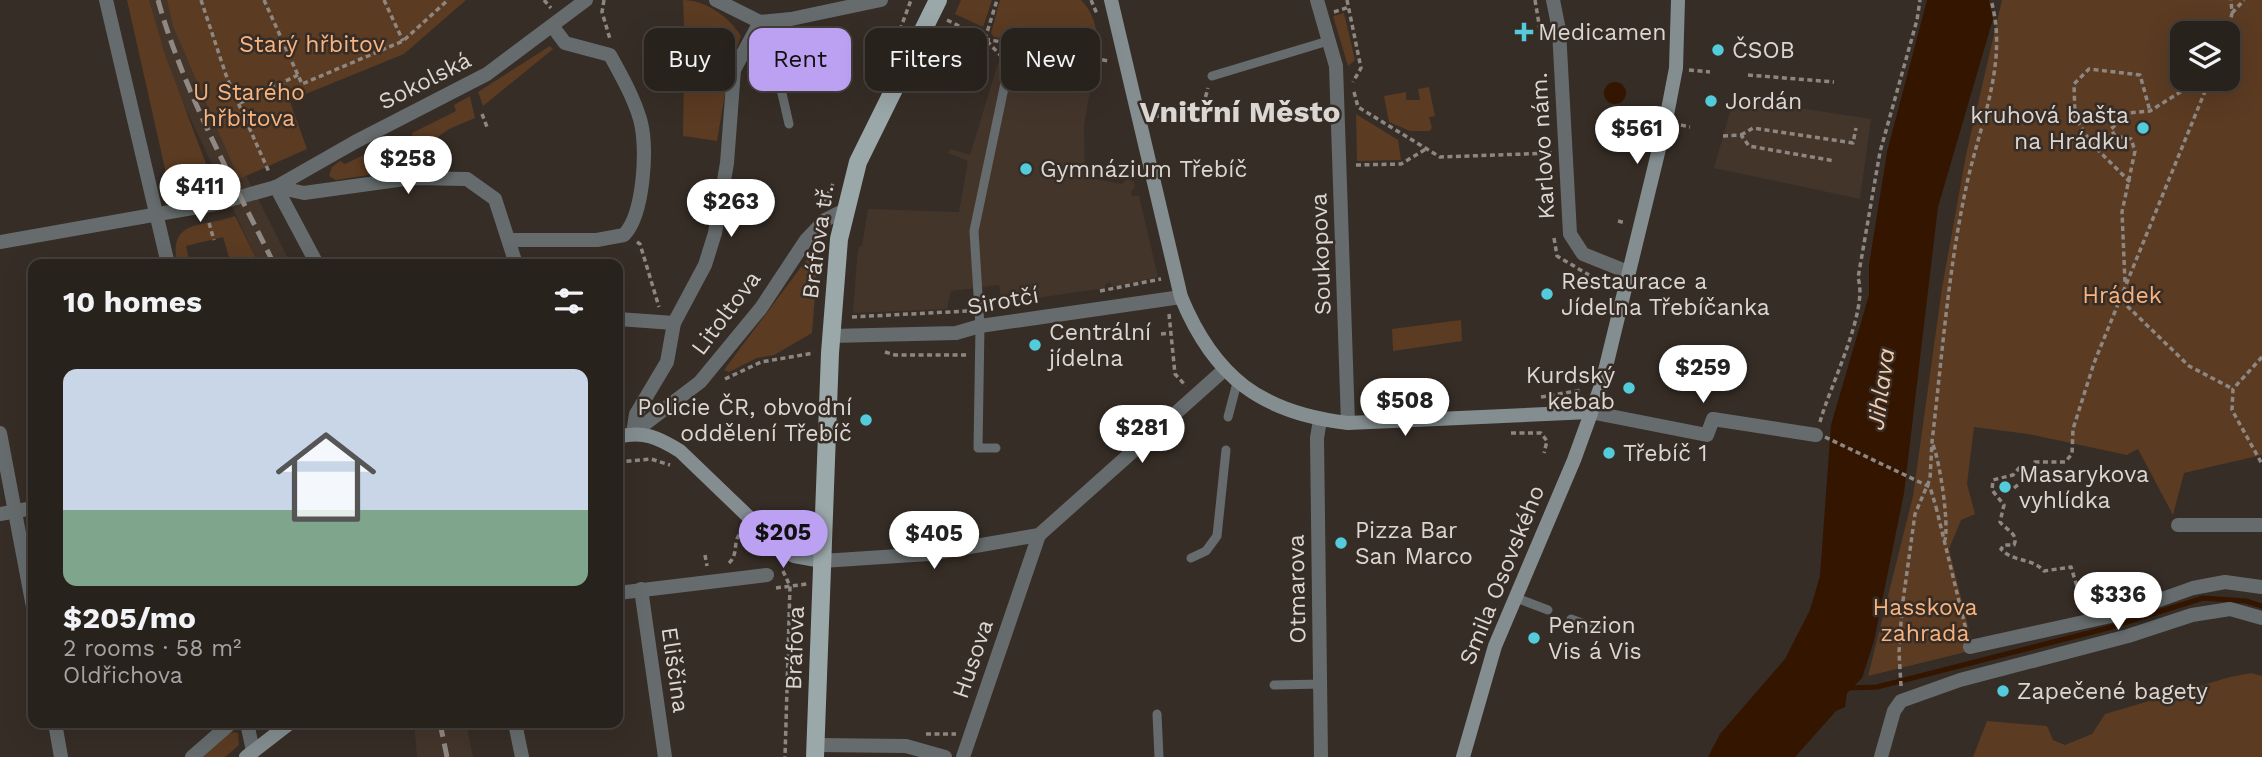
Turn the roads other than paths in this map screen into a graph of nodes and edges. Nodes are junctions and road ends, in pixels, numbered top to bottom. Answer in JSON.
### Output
{"nodes":[{"id":1,"x":106,"y":0,"type":"edge"},
{"id":2,"x":586,"y":0,"type":"edge"},
{"id":3,"x":716,"y":0,"type":"edge"},
{"id":4,"x":881,"y":0,"type":"edge"},
{"id":5,"x":938,"y":0,"type":"edge"},
{"id":6,"x":1111,"y":0,"type":"edge"},
{"id":7,"x":1317,"y":0,"type":"edge"},
{"id":8,"x":1553,"y":0,"type":"edge"},
{"id":9,"x":1678,"y":0,"type":"edge"},
{"id":10,"x":760,"y":22,"type":"junction"},
{"id":11,"x":553,"y":27,"type":"junction"},
{"id":12,"x":748,"y":41,"type":"junction"},
{"id":13,"x":1328,"y":41,"type":"junction"},
{"id":14,"x":1212,"y":76,"type":"road end"},
{"id":15,"x":1003,"y":91,"type":"edge"},
{"id":16,"x":789,"y":124,"type":"dead end"},
{"id":17,"x":276,"y":187,"type":"junction"},
{"id":18,"x":844,"y":211,"type":"junction"},
{"id":19,"x":159,"y":213,"type":"junction"},
{"id":20,"x":510,"y":240,"type":"junction"},
{"id":21,"x":0,"y":242,"type":"edge"},
{"id":22,"x":167,"y":259,"type":"edge"},
{"id":23,"x":314,"y":259,"type":"edge"},
{"id":24,"x":515,"y":259,"type":"edge"},
{"id":25,"x":1628,"y":272,"type":"junction"},
{"id":26,"x":1181,"y":296,"type":"junction"},
{"id":27,"x":623,"y":319,"type":"edge"},
{"id":28,"x":669,"y":322,"type":"junction"},
{"id":29,"x":980,"y":325,"type":"junction"},
{"id":30,"x":831,"y":336,"type":"junction"},
{"id":31,"x":1224,"y":370,"type":"junction"},
{"id":32,"x":1237,"y":383,"type":"junction"},
{"id":33,"x":1590,"y":412,"type":"junction"},
{"id":34,"x":1228,"y":416,"type":"dead end"},
{"id":35,"x":1320,"y":420,"type":"junction"},
{"id":36,"x":1348,"y":423,"type":"junction"},
{"id":37,"x":827,"y":426,"type":"joint"},
{"id":38,"x":0,"y":433,"type":"edge"},
{"id":39,"x":633,"y":433,"type":"junction"},
{"id":40,"x":623,"y":436,"type":"edge"},
{"id":41,"x":1821,"y":436,"type":"road end"},
{"id":42,"x":996,"y":448,"type":"dead end"},
{"id":43,"x":1226,"y":450,"type":"dead end"},
{"id":44,"x":28,"y":509,"type":"edge"},
{"id":45,"x":15,"y":512,"type":"junction"},
{"id":46,"x":0,"y":514,"type":"edge"},
{"id":47,"x":2262,"y":525,"type":"edge"},
{"id":48,"x":2178,"y":526,"type":"dead end"},
{"id":49,"x":1039,"y":535,"type":"junction"},
{"id":50,"x":1191,"y":558,"type":"dead end"},
{"id":51,"x":822,"y":561,"type":"junction"},
{"id":52,"x":767,"y":575,"type":"dead end"},
{"id":53,"x":28,"y":581,"type":"edge"},
{"id":54,"x":2262,"y":587,"type":"edge"},
{"id":55,"x":641,"y":589,"type":"junction"},
{"id":56,"x":623,"y":592,"type":"edge"},
{"id":57,"x":1514,"y":597,"type":"junction"},
{"id":58,"x":1548,"y":610,"type":"dead end"},
{"id":59,"x":1571,"y":618,"type":"dead end"},
{"id":60,"x":2262,"y":618,"type":"edge"},
{"id":61,"x":1601,"y":630,"type":"dead end"},
{"id":62,"x":1970,"y":648,"type":"road end"},
{"id":63,"x":1322,"y":684,"type":"junction"},
{"id":64,"x":1274,"y":685,"type":"dead end"},
{"id":65,"x":1157,"y":714,"type":"dead end"},
{"id":66,"x":56,"y":728,"type":"edge"},
{"id":67,"x":225,"y":728,"type":"edge"},
{"id":68,"x":247,"y":728,"type":"edge"},
{"id":69,"x":283,"y":728,"type":"edge"},
{"id":70,"x":516,"y":728,"type":"edge"},
{"id":71,"x":815,"y":751,"type":"edge"},
{"id":72,"x":249,"y":754,"type":"edge"},
{"id":73,"x":61,"y":757,"type":"edge"},
{"id":74,"x":192,"y":757,"type":"edge"},
{"id":75,"x":522,"y":757,"type":"edge"},
{"id":76,"x":664,"y":757,"type":"edge"},
{"id":77,"x":945,"y":757,"type":"edge"},
{"id":78,"x":963,"y":757,"type":"edge"},
{"id":79,"x":1158,"y":757,"type":"edge"},
{"id":80,"x":1321,"y":757,"type":"edge"},
{"id":81,"x":1463,"y":757,"type":"edge"},
{"id":82,"x":1881,"y":757,"type":"edge"}],
"edges":[{"from":1,"to":19,"type":"street"},
{"from":2,"to":11,"type":"street","name":"Sokolská"},
{"from":3,"to":10,"type":"street"},
{"from":4,"to":10,"type":"street"},
{"from":5,"to":18,"type":"main road","name":"Bráfova tř."},
{"from":6,"to":26,"type":"street"},
{"from":7,"to":13,"type":"street","name":"Soukopova"},
{"from":8,"to":25,"type":"street","name":"Karlovo nám."},
{"from":9,"to":25,"type":"street"},
{"from":10,"to":12,"type":"street"},
{"from":11,"to":17,"type":"street","name":"Sokolská"},
{"from":11,"to":20,"type":"street"},
{"from":12,"to":16,"type":"lane"},
{"from":12,"to":28,"type":"street"},
{"from":13,"to":14,"type":"lane"},
{"from":13,"to":36,"type":"street","name":"Soukopova"},
{"from":15,"to":29,"type":"lane"},
{"from":17,"to":19,"type":"street"},
{"from":17,"to":20,"type":"street"},
{"from":17,"to":23,"type":"street"},
{"from":18,"to":30,"type":"main road","name":"Bráfova tř."},
{"from":18,"to":39,"type":"street","name":"Litoltova"},
{"from":19,"to":21,"type":"street"},
{"from":19,"to":22,"type":"street"},
{"from":20,"to":24,"type":"street"},
{"from":25,"to":33,"type":"street","name":"Smila Osovského"},
{"from":26,"to":29,"type":"street","name":"Sirotčí"},
{"from":26,"to":31,"type":"street"},
{"from":27,"to":28,"type":"street"},
{"from":28,"to":39,"type":"street"},
{"from":29,"to":30,"type":"street","name":"Sirotčí"},
{"from":29,"to":42,"type":"lane"},
{"from":30,"to":37,"type":"main road","name":"Bráfova tř."},
{"from":31,"to":32,"type":"street"},
{"from":31,"to":49,"type":"street"},
{"from":32,"to":34,"type":"lane"},
{"from":32,"to":35,"type":"street"},
{"from":33,"to":36,"type":"street"},
{"from":33,"to":41,"type":"street"},
{"from":33,"to":57,"type":"street","name":"Smila Osovského"},
{"from":35,"to":36,"type":"street"},
{"from":35,"to":63,"type":"street","name":"Otmarova"},
{"from":37,"to":51,"type":"main road","name":"Bráfova"},
{"from":38,"to":45,"type":"street"},
{"from":39,"to":40,"type":"street"},
{"from":39,"to":51,"type":"street"},
{"from":43,"to":50,"type":"lane"},
{"from":44,"to":45,"type":"street"},
{"from":45,"to":46,"type":"street"},
{"from":45,"to":53,"type":"street"},
{"from":47,"to":48,"type":"street"},
{"from":49,"to":51,"type":"street"},
{"from":49,"to":78,"type":"street","name":"Husova"},
{"from":51,"to":71,"type":"main road","name":"Bráfova"},
{"from":52,"to":55,"type":"street"},
{"from":54,"to":62,"type":"street"},
{"from":55,"to":56,"type":"street"},
{"from":55,"to":76,"type":"street","name":"Eliščina"},
{"from":57,"to":58,"type":"lane"},
{"from":57,"to":81,"type":"street","name":"Smila Osovského"},
{"from":59,"to":61,"type":"lane"},
{"from":60,"to":82,"type":"street"},
{"from":63,"to":64,"type":"lane"},
{"from":63,"to":80,"type":"street","name":"Otmarova"},
{"from":65,"to":79,"type":"lane"},
{"from":66,"to":73,"type":"street"},
{"from":67,"to":74,"type":"street"},
{"from":68,"to":72,"type":"street"},
{"from":69,"to":72,"type":"street"},
{"from":70,"to":75,"type":"street"},
{"from":71,"to":77,"type":"street"}]}
